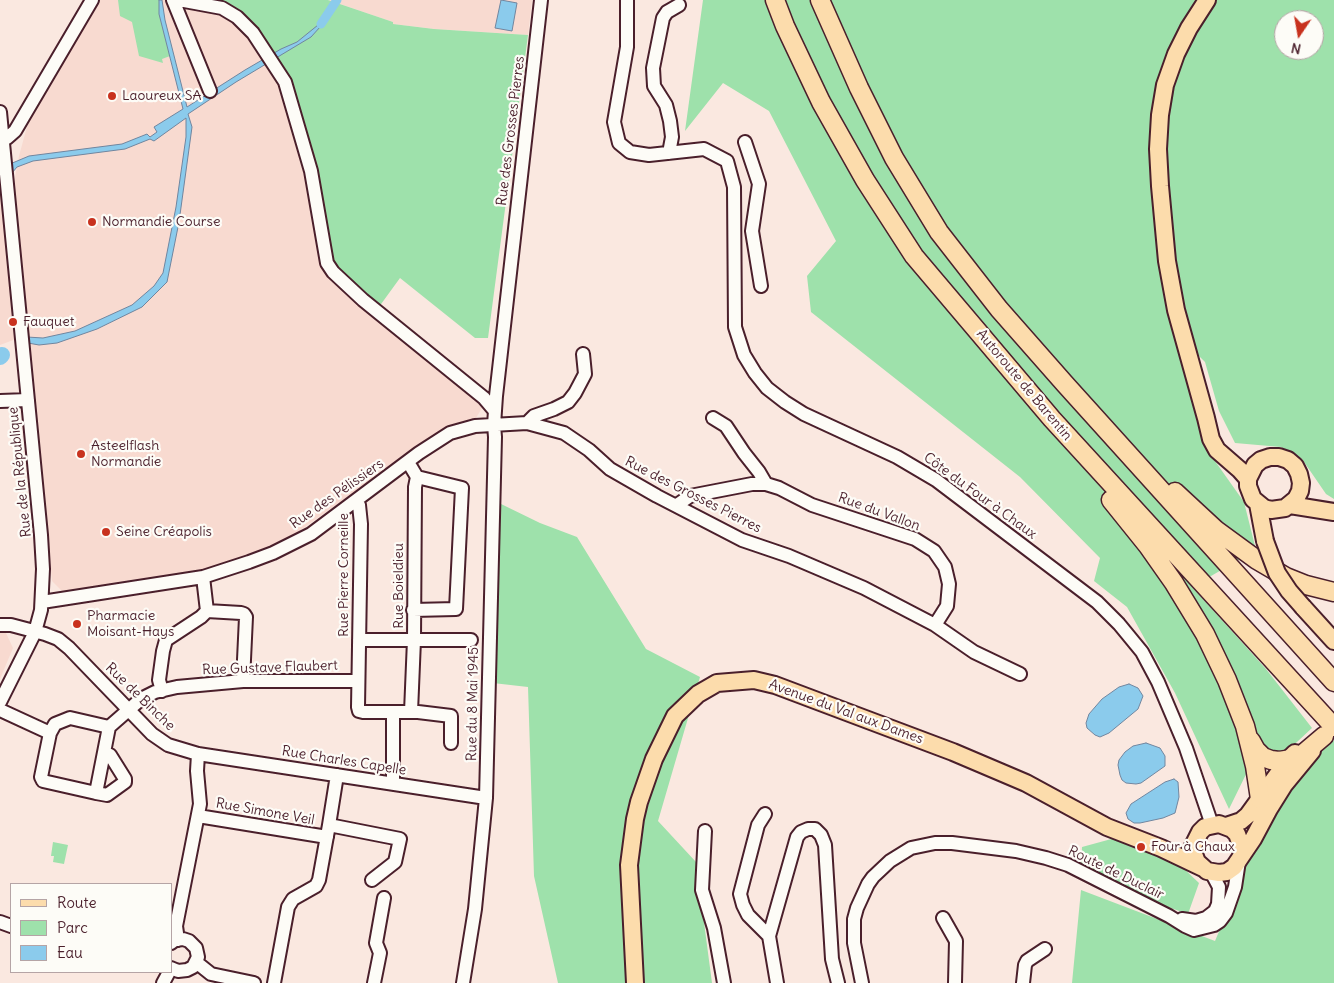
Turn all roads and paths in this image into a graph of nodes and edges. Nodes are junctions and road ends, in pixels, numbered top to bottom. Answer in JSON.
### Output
{"nodes":[{"id":1,"x":92,"y":0,"type":"edge"},
{"id":2,"x":173,"y":0,"type":"edge"},
{"id":3,"x":179,"y":0,"type":"edge"},
{"id":4,"x":540,"y":0,"type":"edge"},
{"id":5,"x":627,"y":0,"type":"edge"},
{"id":6,"x":775,"y":0,"type":"edge"},
{"id":7,"x":820,"y":0,"type":"edge"},
{"id":8,"x":1207,"y":0,"type":"edge"},
{"id":9,"x":679,"y":5,"type":"dead end"},
{"id":10,"x":210,"y":92,"type":"dead end"},
{"id":11,"x":0,"y":112,"type":"edge"},
{"id":12,"x":2,"y":140,"type":"edge"},
{"id":13,"x":745,"y":142,"type":"dead end"},
{"id":14,"x":671,"y":153,"type":"junction"},
{"id":15,"x":735,"y":230,"type":"junction"},
{"id":16,"x":752,"y":231,"type":"junction"},
{"id":17,"x":761,"y":286,"type":"dead end"},
{"id":18,"x":583,"y":354,"type":"dead end"},
{"id":19,"x":28,"y":400,"type":"junction"},
{"id":20,"x":0,"y":401,"type":"edge"},
{"id":21,"x":495,"y":411,"type":"junction"},
{"id":22,"x":713,"y":418,"type":"dead end"},
{"id":23,"x":1206,"y":418,"type":"junction"},
{"id":24,"x":1052,"y":419,"type":"junction"},
{"id":25,"x":527,"y":423,"type":"junction"},
{"id":26,"x":494,"y":425,"type":"junction"},
{"id":27,"x":1127,"y":455,"type":"junction"},
{"id":28,"x":1261,"y":460,"type":"junction"},
{"id":29,"x":408,"y":462,"type":"junction"},
{"id":30,"x":416,"y":477,"type":"junction"},
{"id":31,"x":1248,"y":479,"type":"junction"},
{"id":32,"x":1301,"y":483,"type":"junction"},
{"id":33,"x":766,"y":484,"type":"junction"},
{"id":34,"x":356,"y":501,"type":"junction"},
{"id":35,"x":1258,"y":504,"type":"junction"},
{"id":36,"x":677,"y":505,"type":"junction"},
{"id":37,"x":1284,"y":507,"type":"junction"},
{"id":38,"x":1332,"y":511,"type":"edge"},
{"id":39,"x":1268,"y":540,"type":"junction"},
{"id":40,"x":203,"y":577,"type":"junction"},
{"id":41,"x":1334,"y":592,"type":"edge"},
{"id":42,"x":1306,"y":605,"type":"junction"},
{"id":43,"x":42,"y":606,"type":"junction"},
{"id":44,"x":414,"y":610,"type":"junction"},
{"id":45,"x":207,"y":611,"type":"junction"},
{"id":46,"x":0,"y":625,"type":"edge"},
{"id":47,"x":935,"y":625,"type":"junction"},
{"id":48,"x":1334,"y":631,"type":"edge"},
{"id":49,"x":35,"y":632,"type":"junction"},
{"id":50,"x":359,"y":640,"type":"junction"},
{"id":51,"x":414,"y":640,"type":"junction"},
{"id":52,"x":471,"y":640,"type":"dead end"},
{"id":53,"x":1334,"y":641,"type":"edge"},
{"id":54,"x":1020,"y":674,"type":"dead end"},
{"id":55,"x":243,"y":681,"type":"junction"},
{"id":56,"x":358,"y":681,"type":"junction"},
{"id":57,"x":1334,"y":682,"type":"edge"},
{"id":58,"x":162,"y":691,"type":"junction"},
{"id":59,"x":0,"y":702,"type":"edge"},
{"id":60,"x":0,"y":710,"type":"edge"},
{"id":61,"x":129,"y":710,"type":"junction"},
{"id":62,"x":410,"y":712,"type":"junction"},
{"id":63,"x":393,"y":713,"type":"junction"},
{"id":64,"x":110,"y":727,"type":"junction"},
{"id":65,"x":1325,"y":731,"type":"edge"},
{"id":66,"x":50,"y":733,"type":"junction"},
{"id":67,"x":1249,"y":739,"type":"junction"},
{"id":68,"x":451,"y":744,"type":"dead end"},
{"id":69,"x":104,"y":753,"type":"junction"},
{"id":70,"x":198,"y":754,"type":"junction"},
{"id":71,"x":1288,"y":760,"type":"junction"},
{"id":72,"x":337,"y":775,"type":"junction"},
{"id":73,"x":393,"y":784,"type":"junction"},
{"id":74,"x":96,"y":793,"type":"junction"},
{"id":75,"x":486,"y":798,"type":"junction"},
{"id":76,"x":1260,"y":799,"type":"junction"},
{"id":77,"x":765,"y":814,"type":"dead end"},
{"id":78,"x":198,"y":816,"type":"junction"},
{"id":79,"x":1219,"y":825,"type":"junction"},
{"id":80,"x":328,"y":831,"type":"junction"},
{"id":81,"x":705,"y":831,"type":"dead end"},
{"id":82,"x":1196,"y":838,"type":"junction"},
{"id":83,"x":1161,"y":848,"type":"junction"},
{"id":84,"x":1241,"y":858,"type":"junction"},
{"id":85,"x":1207,"y":870,"type":"junction"},
{"id":86,"x":372,"y":880,"type":"dead end"},
{"id":87,"x":384,"y":898,"type":"dead end"},
{"id":88,"x":1169,"y":916,"type":"junction"},
{"id":89,"x":943,"y":918,"type":"dead end"},
{"id":90,"x":769,"y":936,"type":"junction"},
{"id":91,"x":175,"y":941,"type":"edge"},
{"id":92,"x":1045,"y":949,"type":"dead end"},
{"id":93,"x":196,"y":962,"type":"junction"},
{"id":94,"x":172,"y":968,"type":"edge"},
{"id":95,"x":254,"y":983,"type":"edge"},
{"id":96,"x":274,"y":983,"type":"edge"},
{"id":97,"x":374,"y":983,"type":"edge"},
{"id":98,"x":463,"y":983,"type":"edge"},
{"id":99,"x":634,"y":983,"type":"edge"},
{"id":100,"x":724,"y":983,"type":"edge"},
{"id":101,"x":777,"y":983,"type":"edge"},
{"id":102,"x":838,"y":983,"type":"edge"},
{"id":103,"x":862,"y":983,"type":"edge"},
{"id":104,"x":955,"y":983,"type":"edge"},
{"id":105,"x":1023,"y":983,"type":"edge"}],
"edges":[{"from":1,"to":12,"type":"street"},
{"from":2,"to":10,"type":"street"},
{"from":3,"to":21,"type":"street"},
{"from":4,"to":21,"type":"street","name":"Rue des Grosses Pierres"},
{"from":5,"to":14,"type":"street"},
{"from":6,"to":24,"type":"highway","name":"Autoroute de Barentin"},
{"from":7,"to":27,"type":"highway"},
{"from":8,"to":23,"type":"main road"},
{"from":9,"to":14,"type":"street"},
{"from":11,"to":12,"type":"street","name":"Rue de la République"},
{"from":12,"to":19,"type":"street","name":"Rue de la République"},
{"from":13,"to":16,"type":"street"},
{"from":14,"to":15,"type":"street","name":"Côte du Four à Chaux"},
{"from":15,"to":16,"type":"street"},
{"from":15,"to":79,"type":"street","name":"Côte du Four à Chaux"},
{"from":16,"to":17,"type":"street"},
{"from":18,"to":25,"type":"street"},
{"from":19,"to":20,"type":"street"},
{"from":19,"to":43,"type":"street","name":"Rue de la République"},
{"from":21,"to":26,"type":"street","name":"Rue des Grosses Pierres"},
{"from":22,"to":33,"type":"street"},
{"from":23,"to":28,"type":"main road"},
{"from":23,"to":31,"type":"main road"},
{"from":24,"to":65,"type":"highway","name":"Autoroute de Barentin"},
{"from":24,"to":67,"type":"highway"},
{"from":25,"to":26,"type":"street","name":"Rue des Grosses Pierres"},
{"from":25,"to":36,"type":"street","name":"Rue des Grosses Pierres"},
{"from":26,"to":29,"type":"street","name":"Rue des Pélissiers"},
{"from":26,"to":75,"type":"street","name":"Rue du 8 Mai 1945"},
{"from":27,"to":41,"type":"highway"},
{"from":27,"to":57,"type":"highway"},
{"from":28,"to":31,"type":"main road"},
{"from":28,"to":32,"type":"main road"},
{"from":29,"to":30,"type":"street"},
{"from":29,"to":34,"type":"street","name":"Rue des Pélissiers"},
{"from":30,"to":44,"type":"street","name":"Rue Boieldieu"},
{"from":30,"to":44,"type":"street"},
{"from":31,"to":35,"type":"main road"},
{"from":32,"to":37,"type":"main road"},
{"from":32,"to":38,"type":"main road"},
{"from":33,"to":36,"type":"street","name":"Rue du Vallon"},
{"from":33,"to":47,"type":"street","name":"Rue du Vallon"},
{"from":34,"to":40,"type":"street","name":"Rue des Pélissiers"},
{"from":34,"to":50,"type":"street","name":"Rue Pierre Corneille"},
{"from":35,"to":37,"type":"main road"},
{"from":35,"to":39,"type":"main road"},
{"from":36,"to":47,"type":"street","name":"Rue des Grosses Pierres"},
{"from":37,"to":38,"type":"main road"},
{"from":37,"to":39,"type":"main road"},
{"from":39,"to":42,"type":"main road"},
{"from":40,"to":43,"type":"street","name":"Rue des Pélissiers"},
{"from":40,"to":45,"type":"street"},
{"from":42,"to":48,"type":"main road"},
{"from":42,"to":53,"type":"main road"},
{"from":43,"to":49,"type":"street","name":"Rue de la République"},
{"from":44,"to":51,"type":"street","name":"Rue Boieldieu"},
{"from":45,"to":55,"type":"street"},
{"from":45,"to":58,"type":"street"},
{"from":46,"to":49,"type":"street","name":"Rue de Binche"},
{"from":47,"to":54,"type":"street","name":"Rue des Grosses Pierres"},
{"from":49,"to":59,"type":"street","name":"Rue de la République"},
{"from":49,"to":61,"type":"street","name":"Rue de Binche"},
{"from":50,"to":51,"type":"street"},
{"from":50,"to":56,"type":"street","name":"Rue Pierre Corneille"},
{"from":51,"to":52,"type":"street"},
{"from":51,"to":62,"type":"street","name":"Rue Boieldieu"},
{"from":55,"to":56,"type":"street","name":"Rue Gustave Flaubert"},
{"from":55,"to":58,"type":"street","name":"Rue Gustave Flaubert"},
{"from":56,"to":63,"type":"street","name":"Rue Pierre Corneille"},
{"from":58,"to":61,"type":"street","name":"Rue Gustave Flaubert"},
{"from":60,"to":66,"type":"street"},
{"from":61,"to":64,"type":"street","name":"Rue Gustave Flaubert"},
{"from":61,"to":70,"type":"street","name":"Rue de Binche"},
{"from":62,"to":63,"type":"street"},
{"from":62,"to":68,"type":"street"},
{"from":63,"to":73,"type":"street"},
{"from":64,"to":66,"type":"street"},
{"from":64,"to":69,"type":"street"},
{"from":65,"to":71,"type":"highway"},
{"from":65,"to":84,"type":"main road"},
{"from":66,"to":74,"type":"street"},
{"from":67,"to":71,"type":"highway"},
{"from":67,"to":76,"type":"highway"},
{"from":69,"to":74,"type":"street"},
{"from":69,"to":74,"type":"street"},
{"from":70,"to":72,"type":"street","name":"Rue Charles Capelle"},
{"from":70,"to":78,"type":"street"},
{"from":71,"to":76,"type":"main road"},
{"from":72,"to":73,"type":"street","name":"Rue Charles Capelle"},
{"from":72,"to":80,"type":"street"},
{"from":73,"to":75,"type":"street","name":"Rue Charles Capelle"},
{"from":75,"to":98,"type":"street","name":"Rue du 8 Mai 1945"},
{"from":76,"to":79,"type":"main road"},
{"from":77,"to":90,"type":"street"},
{"from":78,"to":80,"type":"street","name":"Rue Simone Veil"},
{"from":78,"to":91,"type":"street"},
{"from":79,"to":82,"type":"main road"},
{"from":79,"to":84,"type":"main road"},
{"from":80,"to":86,"type":"street","name":"Rue Simone Veil"},
{"from":80,"to":96,"type":"street"},
{"from":81,"to":100,"type":"street"},
{"from":82,"to":83,"type":"main road","name":"Avenue du Val aux Dames"},
{"from":82,"to":85,"type":"main road"},
{"from":83,"to":85,"type":"main road","name":"Avenue du Val aux Dames"},
{"from":83,"to":99,"type":"main road","name":"Avenue du Val aux Dames"},
{"from":84,"to":85,"type":"main road"},
{"from":84,"to":88,"type":"street","name":"Route de Duclair"},
{"from":85,"to":88,"type":"street","name":"Route de Duclair"},
{"from":87,"to":97,"type":"street"},
{"from":88,"to":103,"type":"street","name":"Route de Duclair"},
{"from":89,"to":104,"type":"street"},
{"from":90,"to":101,"type":"street"},
{"from":90,"to":102,"type":"street"},
{"from":91,"to":93,"type":"street"},
{"from":92,"to":105,"type":"street"},
{"from":93,"to":94,"type":"street"},
{"from":93,"to":95,"type":"street"}]}
